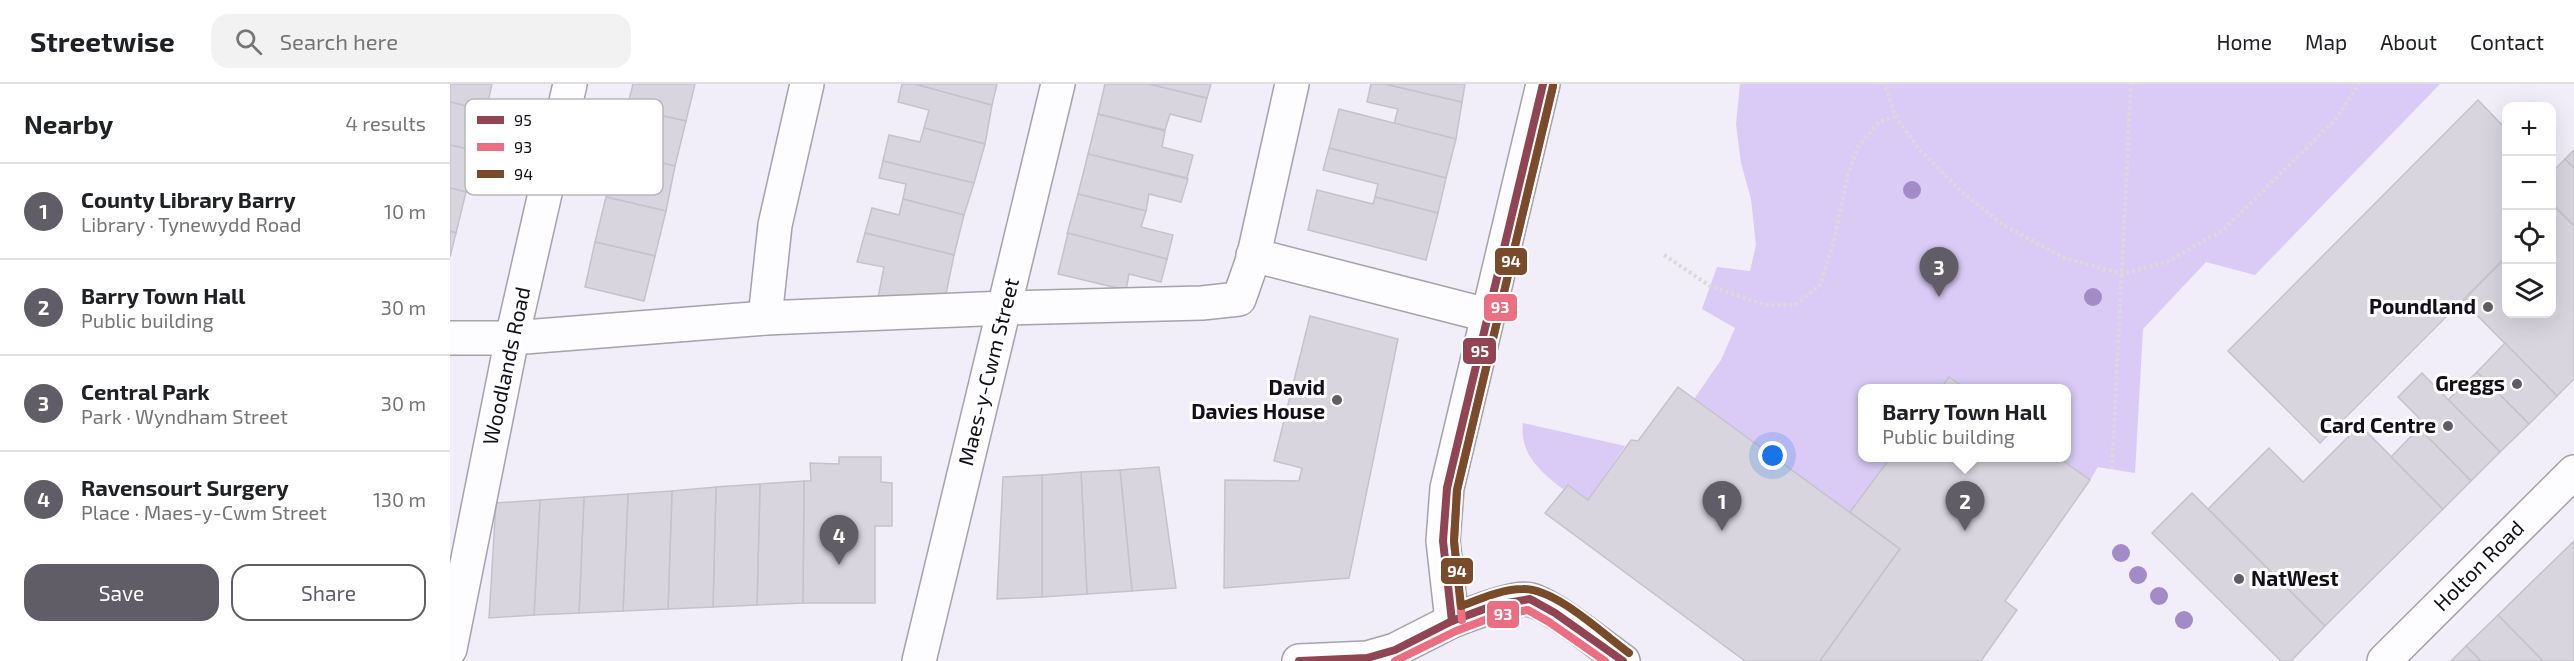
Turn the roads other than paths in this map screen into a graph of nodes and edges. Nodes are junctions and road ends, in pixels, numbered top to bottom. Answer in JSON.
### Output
{"nodes":[{"id":1,"x":570,"y":84,"type":"edge"},
{"id":2,"x":807,"y":84,"type":"edge"},
{"id":3,"x":1059,"y":84,"type":"edge"},
{"id":4,"x":1292,"y":84,"type":"edge"},
{"id":5,"x":1543,"y":84,"type":"edge"},
{"id":6,"x":567,"y":99,"type":"edge"},
{"id":7,"x":545,"y":195,"type":"edge"},
{"id":8,"x":1253,"y":255,"type":"junction"},
{"id":9,"x":1005,"y":308,"type":"junction"},
{"id":10,"x":1487,"y":315,"type":"junction"},
{"id":11,"x":765,"y":318,"type":"junction"},
{"id":12,"x":450,"y":338,"type":"edge"},
{"id":13,"x":512,"y":338,"type":"junction"},
{"id":14,"x":2574,"y":472,"type":"edge"},
{"id":15,"x":1452,"y":621,"type":"junction"},
{"id":16,"x":450,"y":649,"type":"edge"},
{"id":17,"x":919,"y":661,"type":"edge"},
{"id":18,"x":1299,"y":661,"type":"edge"},
{"id":19,"x":1623,"y":661,"type":"edge"},
{"id":20,"x":2384,"y":661,"type":"edge"}],
"edges":[{"from":1,"to":6,"type":"street","name":"Woodlands Road"},
{"from":2,"to":11,"type":"street"},
{"from":3,"to":9,"type":"street","name":"Maes-y-Cwm Street"},
{"from":4,"to":8,"type":"street"},
{"from":5,"to":10,"type":"street"},
{"from":7,"to":13,"type":"street","name":"Woodlands Road"},
{"from":8,"to":9,"type":"street"},
{"from":8,"to":10,"type":"street"},
{"from":9,"to":11,"type":"street"},
{"from":9,"to":17,"type":"street","name":"Maes-y-Cwm Street"},
{"from":10,"to":15,"type":"street"},
{"from":11,"to":13,"type":"street"},
{"from":12,"to":13,"type":"street"},
{"from":13,"to":16,"type":"street","name":"Woodlands Road"},
{"from":14,"to":20,"type":"street","name":"Holton Road"},
{"from":15,"to":18,"type":"street"},
{"from":15,"to":19,"type":"street"}]}
